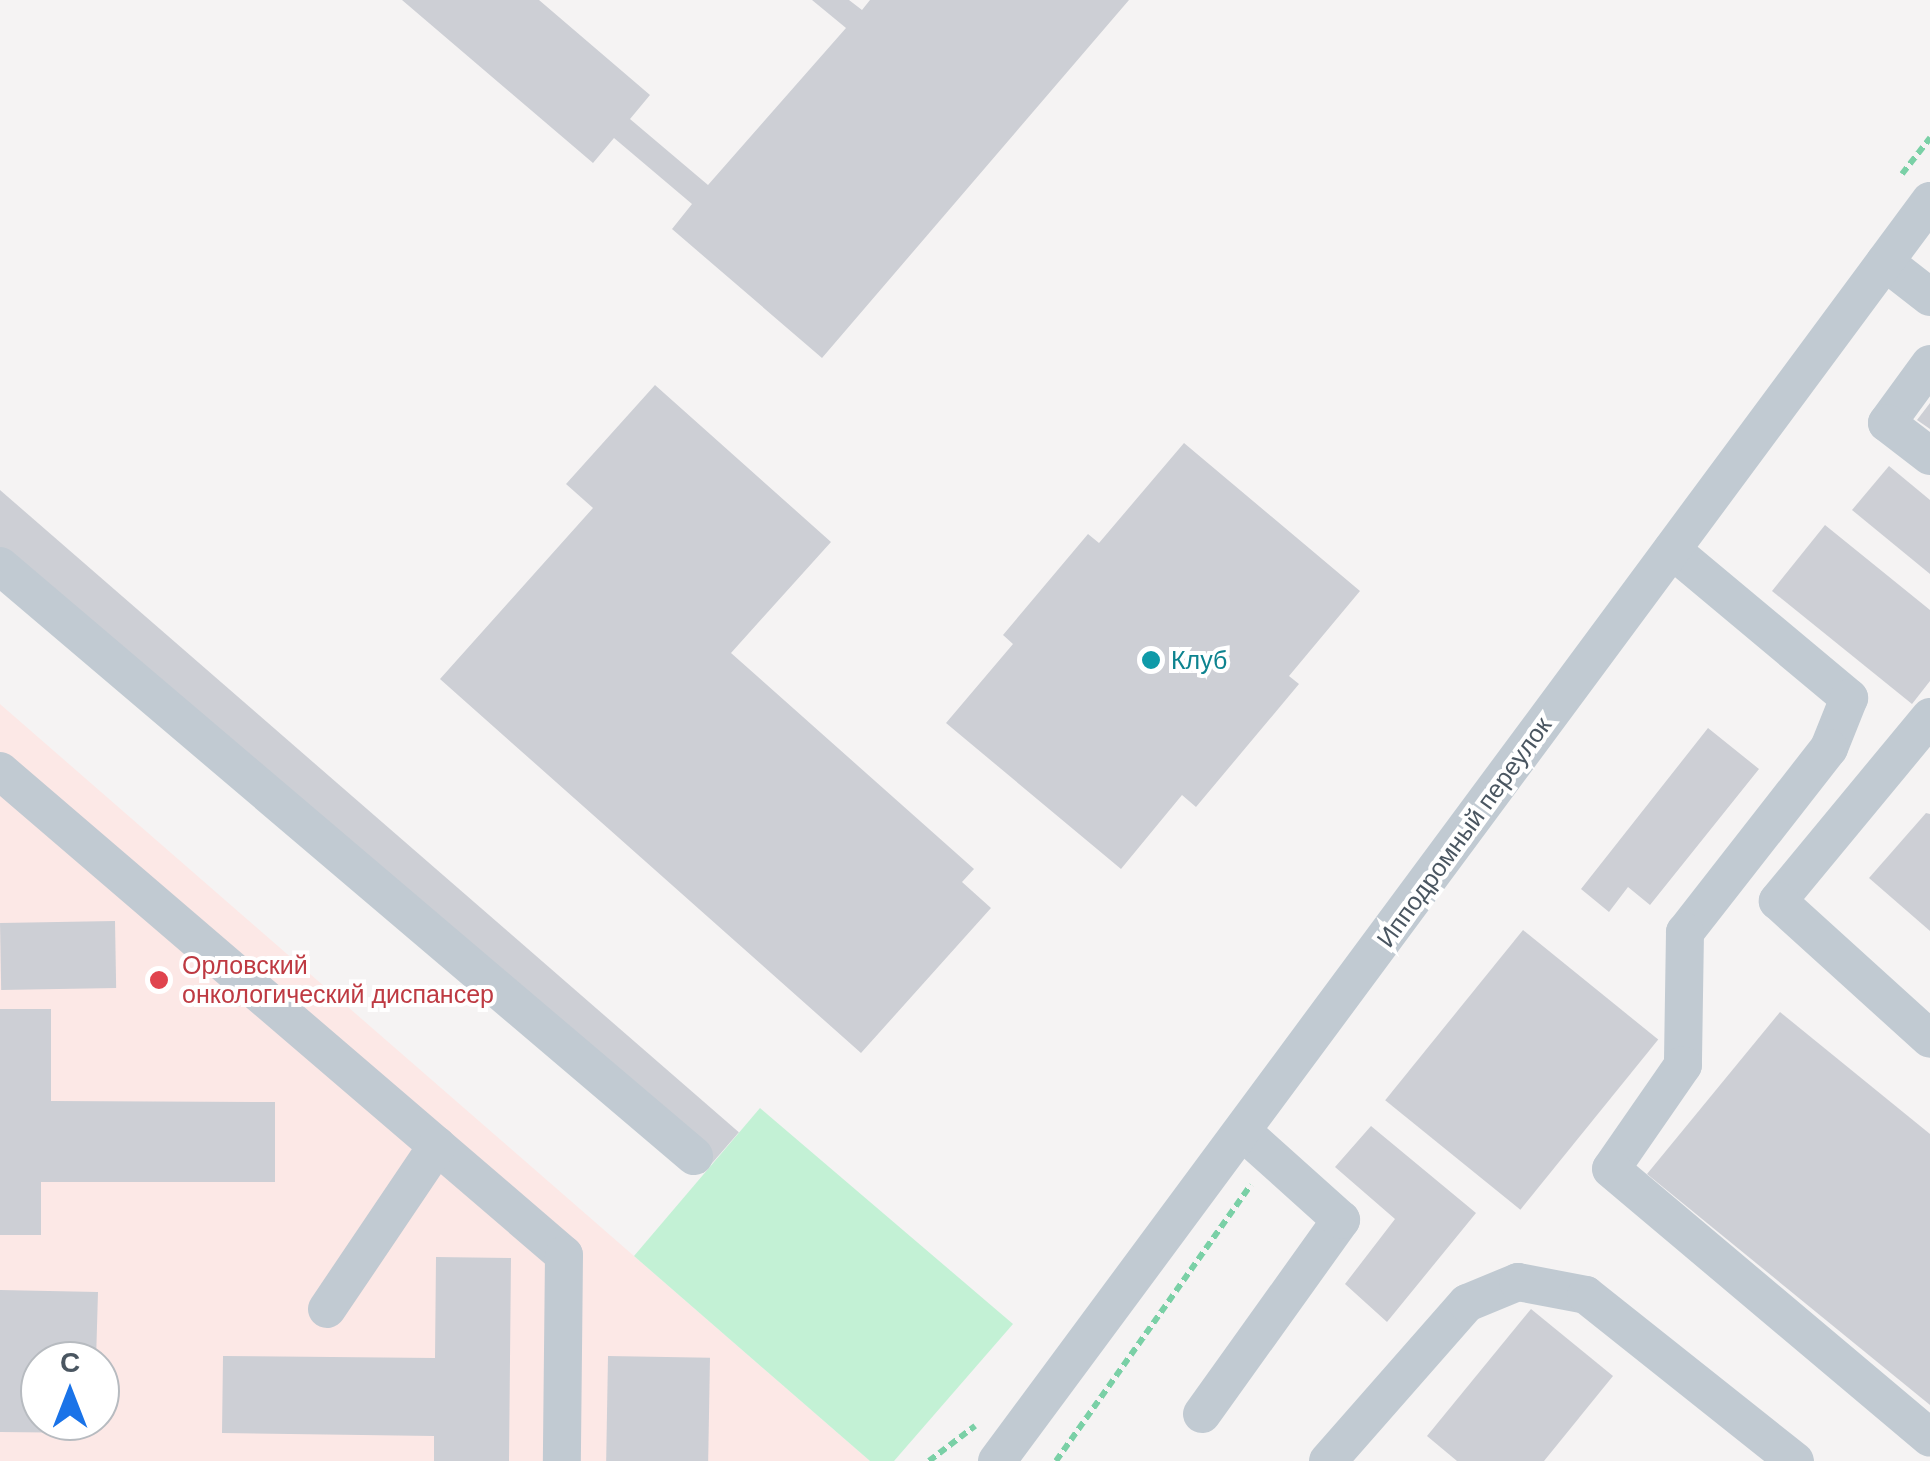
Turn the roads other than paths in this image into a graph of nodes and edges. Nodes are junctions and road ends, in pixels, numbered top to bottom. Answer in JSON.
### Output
{"nodes":[{"id":1,"x":1930,"y":200,"type":"edge"},
{"id":2,"x":1885,"y":262,"type":"junction"},
{"id":3,"x":1930,"y":298,"type":"edge"},
{"id":4,"x":1930,"y":364,"type":"edge"},
{"id":5,"x":1930,"y":456,"type":"edge"},
{"id":6,"x":1672,"y":550,"type":"junction"},
{"id":7,"x":0,"y":566,"type":"edge"},
{"id":8,"x":1930,"y":717,"type":"edge"},
{"id":9,"x":0,"y":771,"type":"edge"},
{"id":10,"x":1930,"y":1038,"type":"edge"},
{"id":11,"x":1243,"y":1132,"type":"junction"},
{"id":12,"x":438,"y":1146,"type":"junction"},
{"id":13,"x":694,"y":1156,"type":"dead end"},
{"id":14,"x":328,"y":1308,"type":"dead end"},
{"id":15,"x":1202,"y":1414,"type":"dead end"},
{"id":16,"x":1930,"y":1438,"type":"edge"},
{"id":17,"x":562,"y":1461,"type":"edge"},
{"id":18,"x":997,"y":1461,"type":"edge"},
{"id":19,"x":1328,"y":1461,"type":"edge"},
{"id":20,"x":1796,"y":1461,"type":"edge"}],
"edges":[{"from":1,"to":2,"type":"street","name":"Ипподромный переулок"},
{"from":2,"to":3,"type":"street"},
{"from":2,"to":6,"type":"street","name":"Ипподромный переулок"},
{"from":4,"to":5,"type":"street"},
{"from":6,"to":11,"type":"street","name":"Ипподромный переулок"},
{"from":6,"to":16,"type":"street"},
{"from":7,"to":13,"type":"street"},
{"from":8,"to":10,"type":"street"},
{"from":9,"to":12,"type":"street"},
{"from":11,"to":15,"type":"street"},
{"from":11,"to":18,"type":"street","name":"Ипподромный переулок"},
{"from":12,"to":14,"type":"street"},
{"from":12,"to":17,"type":"street"},
{"from":19,"to":20,"type":"street"}]}
